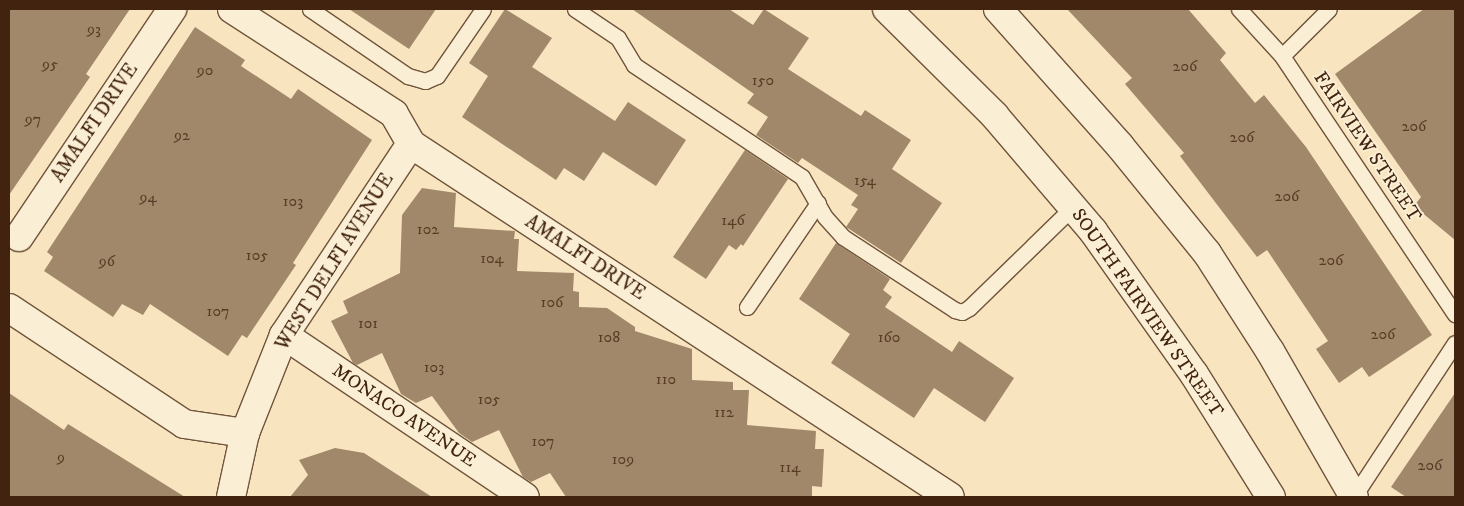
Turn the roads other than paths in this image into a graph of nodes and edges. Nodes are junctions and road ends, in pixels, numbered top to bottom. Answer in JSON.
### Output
{"nodes":[{"id":1,"x":172,"y":9,"type":"edge"},
{"id":2,"x":232,"y":9,"type":"edge"},
{"id":3,"x":310,"y":9,"type":"edge"},
{"id":4,"x":483,"y":9,"type":"edge"},
{"id":5,"x":574,"y":9,"type":"edge"},
{"id":6,"x":887,"y":9,"type":"edge"},
{"id":7,"x":998,"y":9,"type":"edge"},
{"id":8,"x":1239,"y":9,"type":"edge"},
{"id":9,"x":1329,"y":9,"type":"edge"},
{"id":10,"x":1282,"y":56,"type":"junction"},
{"id":11,"x":411,"y":144,"type":"junction"},
{"id":12,"x":818,"y":203,"type":"junction"},
{"id":13,"x":1072,"y":207,"type":"junction"},
{"id":14,"x":19,"y":237,"type":"dead end"},
{"id":15,"x":747,"y":307,"type":"dead end"},
{"id":16,"x":9,"y":308,"type":"edge"},
{"id":17,"x":1455,"y":314,"type":"edge"},
{"id":18,"x":284,"y":336,"type":"junction"},
{"id":19,"x":1455,"y":343,"type":"edge"},
{"id":20,"x":245,"y":433,"type":"junction"},
{"id":21,"x":231,"y":497,"type":"edge"},
{"id":22,"x":525,"y":497,"type":"edge"},
{"id":23,"x":950,"y":497,"type":"edge"},
{"id":24,"x":1271,"y":497,"type":"edge"},
{"id":25,"x":1354,"y":497,"type":"edge"}],
"edges":[{"from":1,"to":14,"type":"street","name":"AMALFI DRIVE"},
{"from":2,"to":11,"type":"street","name":"AMALFI DRIVE"},
{"from":3,"to":4,"type":"lane"},
{"from":5,"to":12,"type":"lane"},
{"from":6,"to":13,"type":"street","name":"SOUTH FAIRVIEW STREET"},
{"from":7,"to":25,"type":"street"},
{"from":8,"to":10,"type":"lane","name":"FAIRVIEW STREET"},
{"from":9,"to":10,"type":"lane"},
{"from":10,"to":17,"type":"lane","name":"FAIRVIEW STREET"},
{"from":11,"to":18,"type":"street","name":"WEST DELFI AVENUE"},
{"from":11,"to":23,"type":"street","name":"AMALFI DRIVE"},
{"from":12,"to":13,"type":"lane"},
{"from":12,"to":15,"type":"lane"},
{"from":13,"to":24,"type":"street","name":"SOUTH FAIRVIEW STREET"},
{"from":16,"to":20,"type":"street"},
{"from":18,"to":20,"type":"street","name":"WEST DELFI AVENUE"},
{"from":18,"to":22,"type":"street","name":"MONACO AVENUE"},
{"from":19,"to":25,"type":"lane"},
{"from":20,"to":21,"type":"street","name":"WEST DELFI AVENUE"}]}
